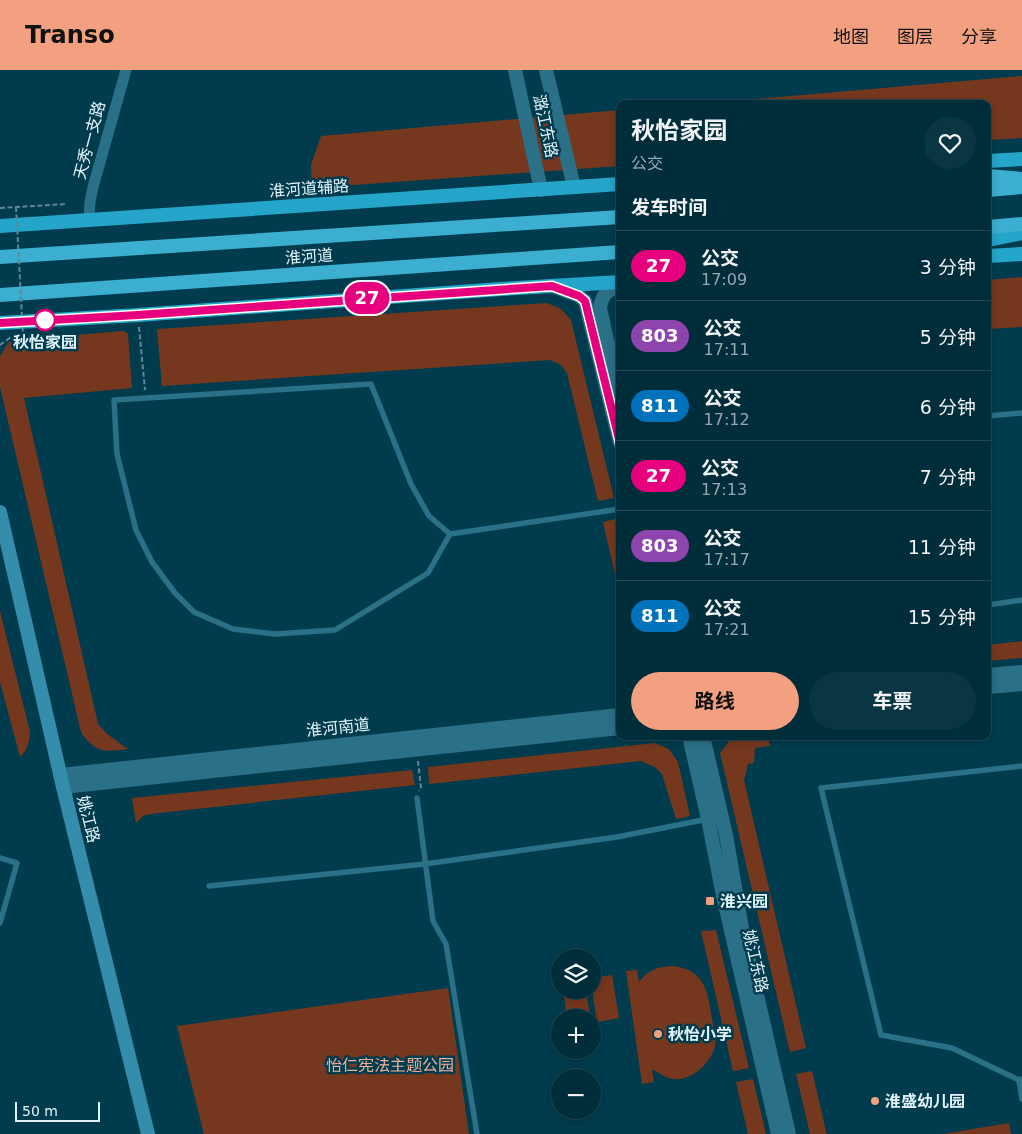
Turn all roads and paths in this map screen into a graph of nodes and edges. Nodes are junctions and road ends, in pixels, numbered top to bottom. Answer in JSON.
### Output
{"nodes":[{"id":1,"x":126,"y":70,"type":"edge"},
{"id":2,"x":515,"y":70,"type":"edge"},
{"id":3,"x":546,"y":70,"type":"edge"},
{"id":4,"x":1022,"y":159,"type":"edge"},
{"id":5,"x":991,"y":161,"type":"edge"},
{"id":6,"x":991,"y":176,"type":"edge"},
{"id":7,"x":1022,"y":178,"type":"edge"},
{"id":8,"x":616,"y":184,"type":"edge"},
{"id":9,"x":574,"y":187,"type":"junction"},
{"id":10,"x":1022,"y":187,"type":"edge"},
{"id":11,"x":541,"y":190,"type":"junction"},
{"id":12,"x":991,"y":190,"type":"edge"},
{"id":13,"x":67,"y":204,"type":"dead end"},
{"id":14,"x":16,"y":207,"type":"junction"},
{"id":15,"x":0,"y":208,"type":"edge"},
{"id":16,"x":616,"y":217,"type":"edge"},
{"id":17,"x":89,"y":220,"type":"junction"},
{"id":18,"x":1022,"y":224,"type":"edge"},
{"id":19,"x":0,"y":226,"type":"edge"},
{"id":20,"x":991,"y":227,"type":"edge"},
{"id":21,"x":1022,"y":233,"type":"edge"},
{"id":22,"x":991,"y":239,"type":"edge"},
{"id":23,"x":616,"y":252,"type":"edge"},
{"id":24,"x":1022,"y":254,"type":"edge"},
{"id":25,"x":991,"y":256,"type":"edge"},
{"id":26,"x":0,"y":257,"type":"edge"},
{"id":27,"x":616,"y":283,"type":"edge"},
{"id":28,"x":616,"y":285,"type":"edge"},
{"id":29,"x":552,"y":286,"type":"junction"},
{"id":30,"x":0,"y":294,"type":"edge"},
{"id":31,"x":138,"y":315,"type":"junction"},
{"id":32,"x":0,"y":323,"type":"edge"},
{"id":33,"x":0,"y":345,"type":"edge"},
{"id":34,"x":616,"y":380,"type":"edge"},
{"id":35,"x":146,"y":397,"type":"junction"},
{"id":36,"x":1022,"y":413,"type":"edge"},
{"id":37,"x":991,"y":416,"type":"edge"},
{"id":38,"x":616,"y":427,"type":"edge"},
{"id":39,"x":616,"y":510,"type":"edge"},
{"id":40,"x":0,"y":512,"type":"edge"},
{"id":41,"x":450,"y":534,"type":"junction"},
{"id":42,"x":1022,"y":600,"type":"edge"},
{"id":43,"x":991,"y":605,"type":"edge"},
{"id":44,"x":1022,"y":672,"type":"edge"},
{"id":45,"x":991,"y":675,"type":"edge"},
{"id":46,"x":1022,"y":684,"type":"edge"},
{"id":47,"x":991,"y":688,"type":"edge"},
{"id":48,"x":616,"y":715,"type":"edge"},
{"id":49,"x":616,"y":728,"type":"edge"},
{"id":50,"x":690,"y":740,"type":"edge"},
{"id":51,"x":704,"y":740,"type":"edge"},
{"id":52,"x":417,"y":749,"type":"junction"},
{"id":53,"x":1022,"y":766,"type":"edge"},
{"id":54,"x":61,"y":781,"type":"junction"},
{"id":55,"x":417,"y":798,"type":"joint"},
{"id":56,"x":708,"y":819,"type":"junction"},
{"id":57,"x":0,"y":858,"type":"edge"},
{"id":58,"x":425,"y":864,"type":"junction"},
{"id":59,"x":209,"y":886,"type":"dead end"},
{"id":60,"x":0,"y":923,"type":"edge"},
{"id":61,"x":1021,"y":1080,"type":"edge"},
{"id":62,"x":1022,"y":1099,"type":"edge"},
{"id":63,"x":148,"y":1134,"type":"edge"},
{"id":64,"x":477,"y":1134,"type":"edge"},
{"id":65,"x":778,"y":1134,"type":"edge"},
{"id":66,"x":789,"y":1134,"type":"edge"}],
"edges":[{"from":1,"to":17,"type":"street","name":"天秀一支路"},
{"from":2,"to":11,"type":"street","name":"潞江东路"},
{"from":3,"to":9,"type":"street","name":"潞江东路"},
{"from":4,"to":5,"type":"main road"},
{"from":6,"to":7,"type":"highway"},
{"from":8,"to":9,"type":"main road","name":"淮河道辅路"},
{"from":9,"to":11,"type":"main road","name":"淮河道辅路"},
{"from":10,"to":12,"type":"highway"},
{"from":11,"to":17,"type":"main road","name":"淮河道辅路"},
{"from":13,"to":14,"type":"path"},
{"from":14,"to":15,"type":"path"},
{"from":14,"to":33,"type":"path","bridge":true},
{"from":16,"to":26,"type":"highway","name":"淮河道"},
{"from":17,"to":19,"type":"main road","name":"淮河道辅路"},
{"from":18,"to":20,"type":"highway"},
{"from":21,"to":22,"type":"main road"},
{"from":23,"to":30,"type":"highway","name":"淮河道"},
{"from":24,"to":25,"type":"main road"},
{"from":27,"to":29,"type":"main road"},
{"from":28,"to":34,"type":"street"},
{"from":29,"to":31,"type":"main road"},
{"from":29,"to":38,"type":"street"},
{"from":31,"to":32,"type":"main road"},
{"from":31,"to":35,"type":"path"},
{"from":35,"to":41,"type":"lane"},
{"from":35,"to":41,"type":"lane"},
{"from":36,"to":37,"type":"lane"},
{"from":39,"to":41,"type":"lane"},
{"from":40,"to":54,"type":"main road","name":"姚江路"},
{"from":42,"to":43,"type":"lane"},
{"from":44,"to":45,"type":"street"},
{"from":46,"to":47,"type":"street"},
{"from":48,"to":54,"type":"street","name":"淮河南道"},
{"from":49,"to":52,"type":"street","name":"淮河南道"},
{"from":50,"to":56,"type":"street","name":"姚江东路"},
{"from":51,"to":66,"type":"street","name":"姚江东路"},
{"from":52,"to":54,"type":"street","name":"淮河南道"},
{"from":52,"to":55,"type":"path"},
{"from":53,"to":61,"type":"lane"},
{"from":54,"to":63,"type":"main road","name":"姚江路"},
{"from":55,"to":58,"type":"lane"},
{"from":56,"to":58,"type":"lane"},
{"from":56,"to":65,"type":"street","name":"姚江东路"},
{"from":57,"to":60,"type":"lane"},
{"from":58,"to":59,"type":"lane"},
{"from":58,"to":64,"type":"lane"},
{"from":61,"to":62,"type":"lane"}]}
